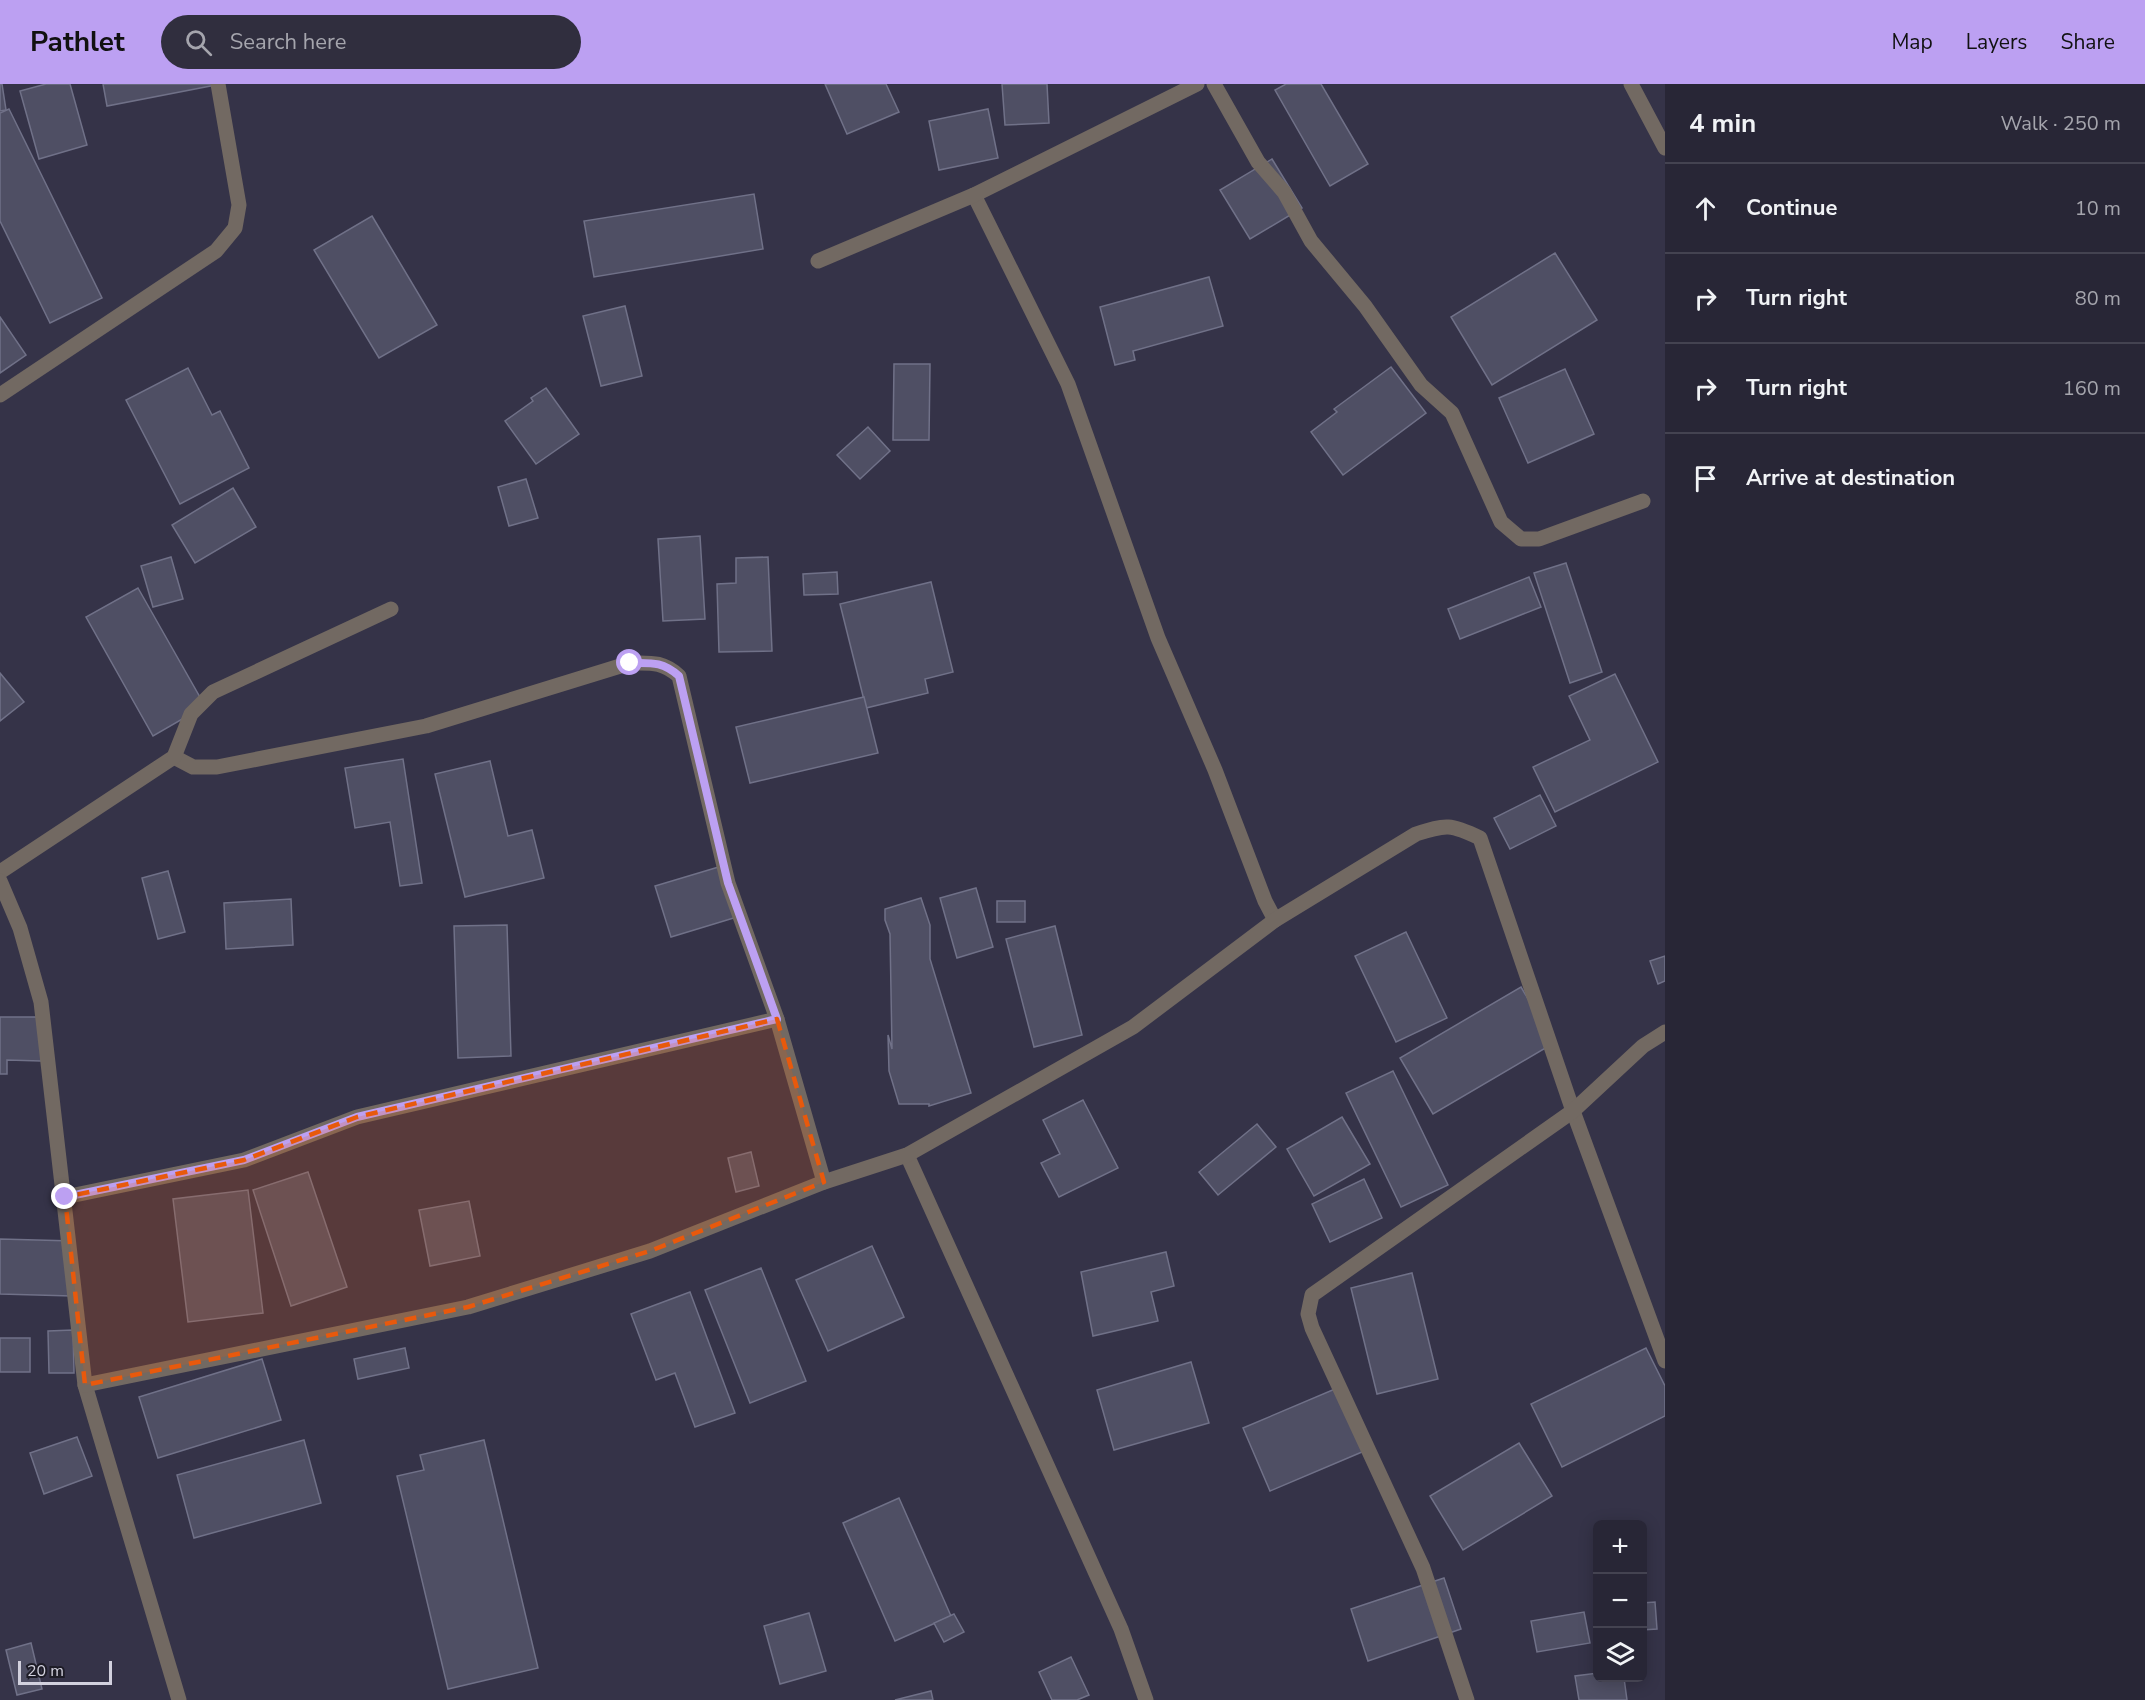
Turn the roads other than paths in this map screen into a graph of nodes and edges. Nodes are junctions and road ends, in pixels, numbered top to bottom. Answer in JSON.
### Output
{"nodes":[{"id":1,"x":218,"y":84,"type":"edge"},
{"id":2,"x":1197,"y":84,"type":"edge"},
{"id":3,"x":1214,"y":84,"type":"edge"},
{"id":4,"x":1631,"y":84,"type":"edge"},
{"id":5,"x":1665,"y":148,"type":"edge"},
{"id":6,"x":974,"y":195,"type":"junction"},
{"id":7,"x":818,"y":261,"type":"dead end"},
{"id":8,"x":0,"y":395,"type":"edge"},
{"id":9,"x":1643,"y":501,"type":"dead end"},
{"id":10,"x":391,"y":609,"type":"dead end"},
{"id":11,"x":174,"y":758,"type":"junction"},
{"id":12,"x":0,"y":872,"type":"edge"},
{"id":13,"x":0,"y":881,"type":"edge"},
{"id":14,"x":1275,"y":920,"type":"junction"},
{"id":15,"x":777,"y":1019,"type":"junction"},
{"id":16,"x":1665,"y":1032,"type":"edge"},
{"id":17,"x":1573,"y":1112,"type":"junction"},
{"id":18,"x":907,"y":1155,"type":"junction"},
{"id":19,"x":824,"y":1182,"type":"junction"},
{"id":20,"x":65,"y":1197,"type":"junction"},
{"id":21,"x":1665,"y":1361,"type":"edge"},
{"id":22,"x":85,"y":1385,"type":"junction"},
{"id":23,"x":179,"y":1700,"type":"edge"},
{"id":24,"x":1146,"y":1700,"type":"edge"},
{"id":25,"x":1467,"y":1700,"type":"edge"}],
"edges":[{"from":1,"to":8,"type":"street"},
{"from":2,"to":6,"type":"street"},
{"from":3,"to":9,"type":"street"},
{"from":4,"to":5,"type":"street"},
{"from":6,"to":7,"type":"street"},
{"from":6,"to":14,"type":"street"},
{"from":10,"to":11,"type":"street"},
{"from":11,"to":12,"type":"street"},
{"from":11,"to":15,"type":"street"},
{"from":13,"to":20,"type":"street"},
{"from":14,"to":17,"type":"street"},
{"from":14,"to":18,"type":"street"},
{"from":15,"to":19,"type":"street"},
{"from":15,"to":20,"type":"street"},
{"from":16,"to":17,"type":"street"},
{"from":17,"to":21,"type":"street"},
{"from":17,"to":25,"type":"street"},
{"from":18,"to":19,"type":"street"},
{"from":18,"to":24,"type":"street"},
{"from":19,"to":22,"type":"street"},
{"from":20,"to":22,"type":"street"},
{"from":22,"to":23,"type":"street"}]}
